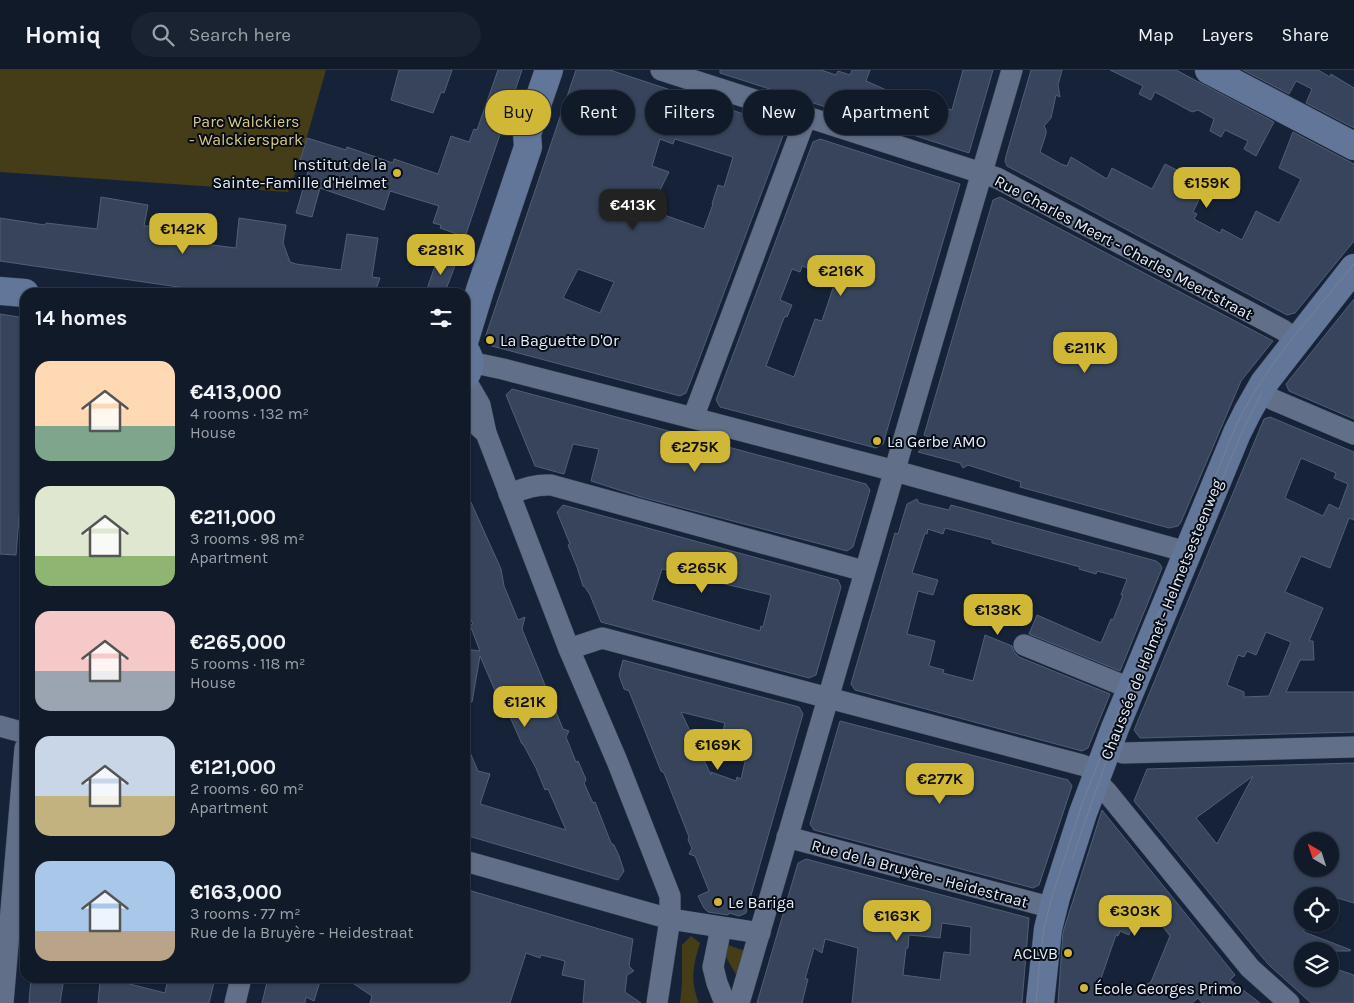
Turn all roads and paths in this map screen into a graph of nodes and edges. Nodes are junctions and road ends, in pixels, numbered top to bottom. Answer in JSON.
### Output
{"nodes":[{"id":1,"x":549,"y":70,"type":"edge"},
{"id":2,"x":661,"y":70,"type":"edge"},
{"id":3,"x":1012,"y":70,"type":"edge"},
{"id":4,"x":1210,"y":70,"type":"edge"},
{"id":5,"x":542,"y":90,"type":"edge"},
{"id":6,"x":743,"y":97,"type":"edge"},
{"id":7,"x":814,"y":120,"type":"edge"},
{"id":8,"x":526,"y":135,"type":"edge"},
{"id":9,"x":527,"y":135,"type":"edge"},
{"id":10,"x":799,"y":135,"type":"edge"},
{"id":11,"x":1354,"y":146,"type":"edge"},
{"id":12,"x":982,"y":174,"type":"junction"},
{"id":13,"x":1354,"y":268,"type":"edge"},
{"id":14,"x":467,"y":288,"type":"edge"},
{"id":15,"x":0,"y":290,"type":"edge"},
{"id":16,"x":20,"y":292,"type":"edge"},
{"id":17,"x":1296,"y":340,"type":"junction"},
{"id":18,"x":470,"y":341,"type":"edge"},
{"id":19,"x":470,"y":362,"type":"edge"},
{"id":20,"x":470,"y":374,"type":"edge"},
{"id":21,"x":1258,"y":391,"type":"junction"},
{"id":22,"x":693,"y":418,"type":"junction"},
{"id":23,"x":470,"y":419,"type":"edge"},
{"id":24,"x":486,"y":433,"type":"junction"},
{"id":25,"x":1354,"y":434,"type":"edge"},
{"id":26,"x":895,"y":471,"type":"junction"},
{"id":27,"x":509,"y":494,"type":"junction"},
{"id":28,"x":1188,"y":552,"type":"junction"},
{"id":29,"x":864,"y":571,"type":"junction"},
{"id":30,"x":1024,"y":645,"type":"dead end"},
{"id":31,"x":569,"y":649,"type":"junction"},
{"id":32,"x":1132,"y":689,"type":"junction"},
{"id":33,"x":828,"y":698,"type":"junction"},
{"id":34,"x":0,"y":726,"type":"edge"},
{"id":35,"x":20,"y":732,"type":"edge"},
{"id":36,"x":1354,"y":747,"type":"edge"},
{"id":37,"x":1100,"y":767,"type":"junction"},
{"id":38,"x":20,"y":806,"type":"edge"},
{"id":39,"x":787,"y":837,"type":"junction"},
{"id":40,"x":470,"y":862,"type":"edge"},
{"id":41,"x":1053,"y":908,"type":"junction"},
{"id":42,"x":670,"y":919,"type":"junction"},
{"id":43,"x":721,"y":928,"type":"junction"},
{"id":44,"x":760,"y":933,"type":"junction"},
{"id":45,"x":240,"y":983,"type":"edge"},
{"id":46,"x":3,"y":1003,"type":"edge"},
{"id":47,"x":235,"y":1003,"type":"edge"},
{"id":48,"x":657,"y":1003,"type":"edge"},
{"id":49,"x":726,"y":1003,"type":"edge"},
{"id":50,"x":739,"y":1003,"type":"edge"},
{"id":51,"x":1040,"y":1003,"type":"edge"},
{"id":52,"x":1289,"y":1003,"type":"edge"}],
"edges":[{"from":1,"to":5,"type":"street"},
{"from":2,"to":6,"type":"street","name":"Rue Charles Meert - Charles Meertstraat"},
{"from":3,"to":12,"type":"street"},
{"from":4,"to":11,"type":"street"},
{"from":7,"to":12,"type":"street","name":"Rue Charles Meert - Charles Meertstraat"},
{"from":8,"to":14,"type":"street"},
{"from":9,"to":18,"type":"street"},
{"from":10,"to":22,"type":"street"},
{"from":12,"to":17,"type":"street","name":"Rue Charles Meert - Charles Meertstraat"},
{"from":12,"to":26,"type":"street"},
{"from":13,"to":17,"type":"street","name":"Chaussée de Helmet - Helmetsesteenweg"},
{"from":15,"to":16,"type":"street"},
{"from":17,"to":21,"type":"street","name":"Chaussée de Helmet - Helmetsesteenweg"},
{"from":19,"to":22,"type":"street"},
{"from":20,"to":24,"type":"street"},
{"from":21,"to":25,"type":"street"},
{"from":21,"to":28,"type":"street","name":"Chaussée de Helmet - Helmetsesteenweg"},
{"from":22,"to":26,"type":"street"},
{"from":23,"to":24,"type":"street"},
{"from":24,"to":27,"type":"street"},
{"from":26,"to":28,"type":"street"},
{"from":26,"to":29,"type":"street"},
{"from":27,"to":29,"type":"street"},
{"from":27,"to":31,"type":"street"},
{"from":28,"to":32,"type":"street","name":"Chaussée de Helmet - Helmetsesteenweg"},
{"from":29,"to":33,"type":"street"},
{"from":30,"to":32,"type":"street"},
{"from":31,"to":33,"type":"street"},
{"from":31,"to":42,"type":"street"},
{"from":32,"to":37,"type":"street","name":"Chaussée de Helmet - Helmetsesteenweg"},
{"from":33,"to":37,"type":"street"},
{"from":33,"to":39,"type":"street"},
{"from":34,"to":35,"type":"street"},
{"from":36,"to":37,"type":"street"},
{"from":37,"to":41,"type":"street","name":"Chaussée de Helmet - Helmetsesteenweg"},
{"from":37,"to":52,"type":"street"},
{"from":38,"to":46,"type":"street"},
{"from":39,"to":41,"type":"street","name":"Rue de la Bruyère - Heidestraat"},
{"from":39,"to":44,"type":"street"},
{"from":40,"to":42,"type":"street"},
{"from":41,"to":51,"type":"street","name":"Chaussée de Helmet - Helmetsesteenweg"},
{"from":42,"to":43,"type":"street"},
{"from":42,"to":48,"type":"street"},
{"from":43,"to":44,"type":"street"},
{"from":43,"to":49,"type":"street"},
{"from":44,"to":50,"type":"street"},
{"from":45,"to":47,"type":"street"}]}
